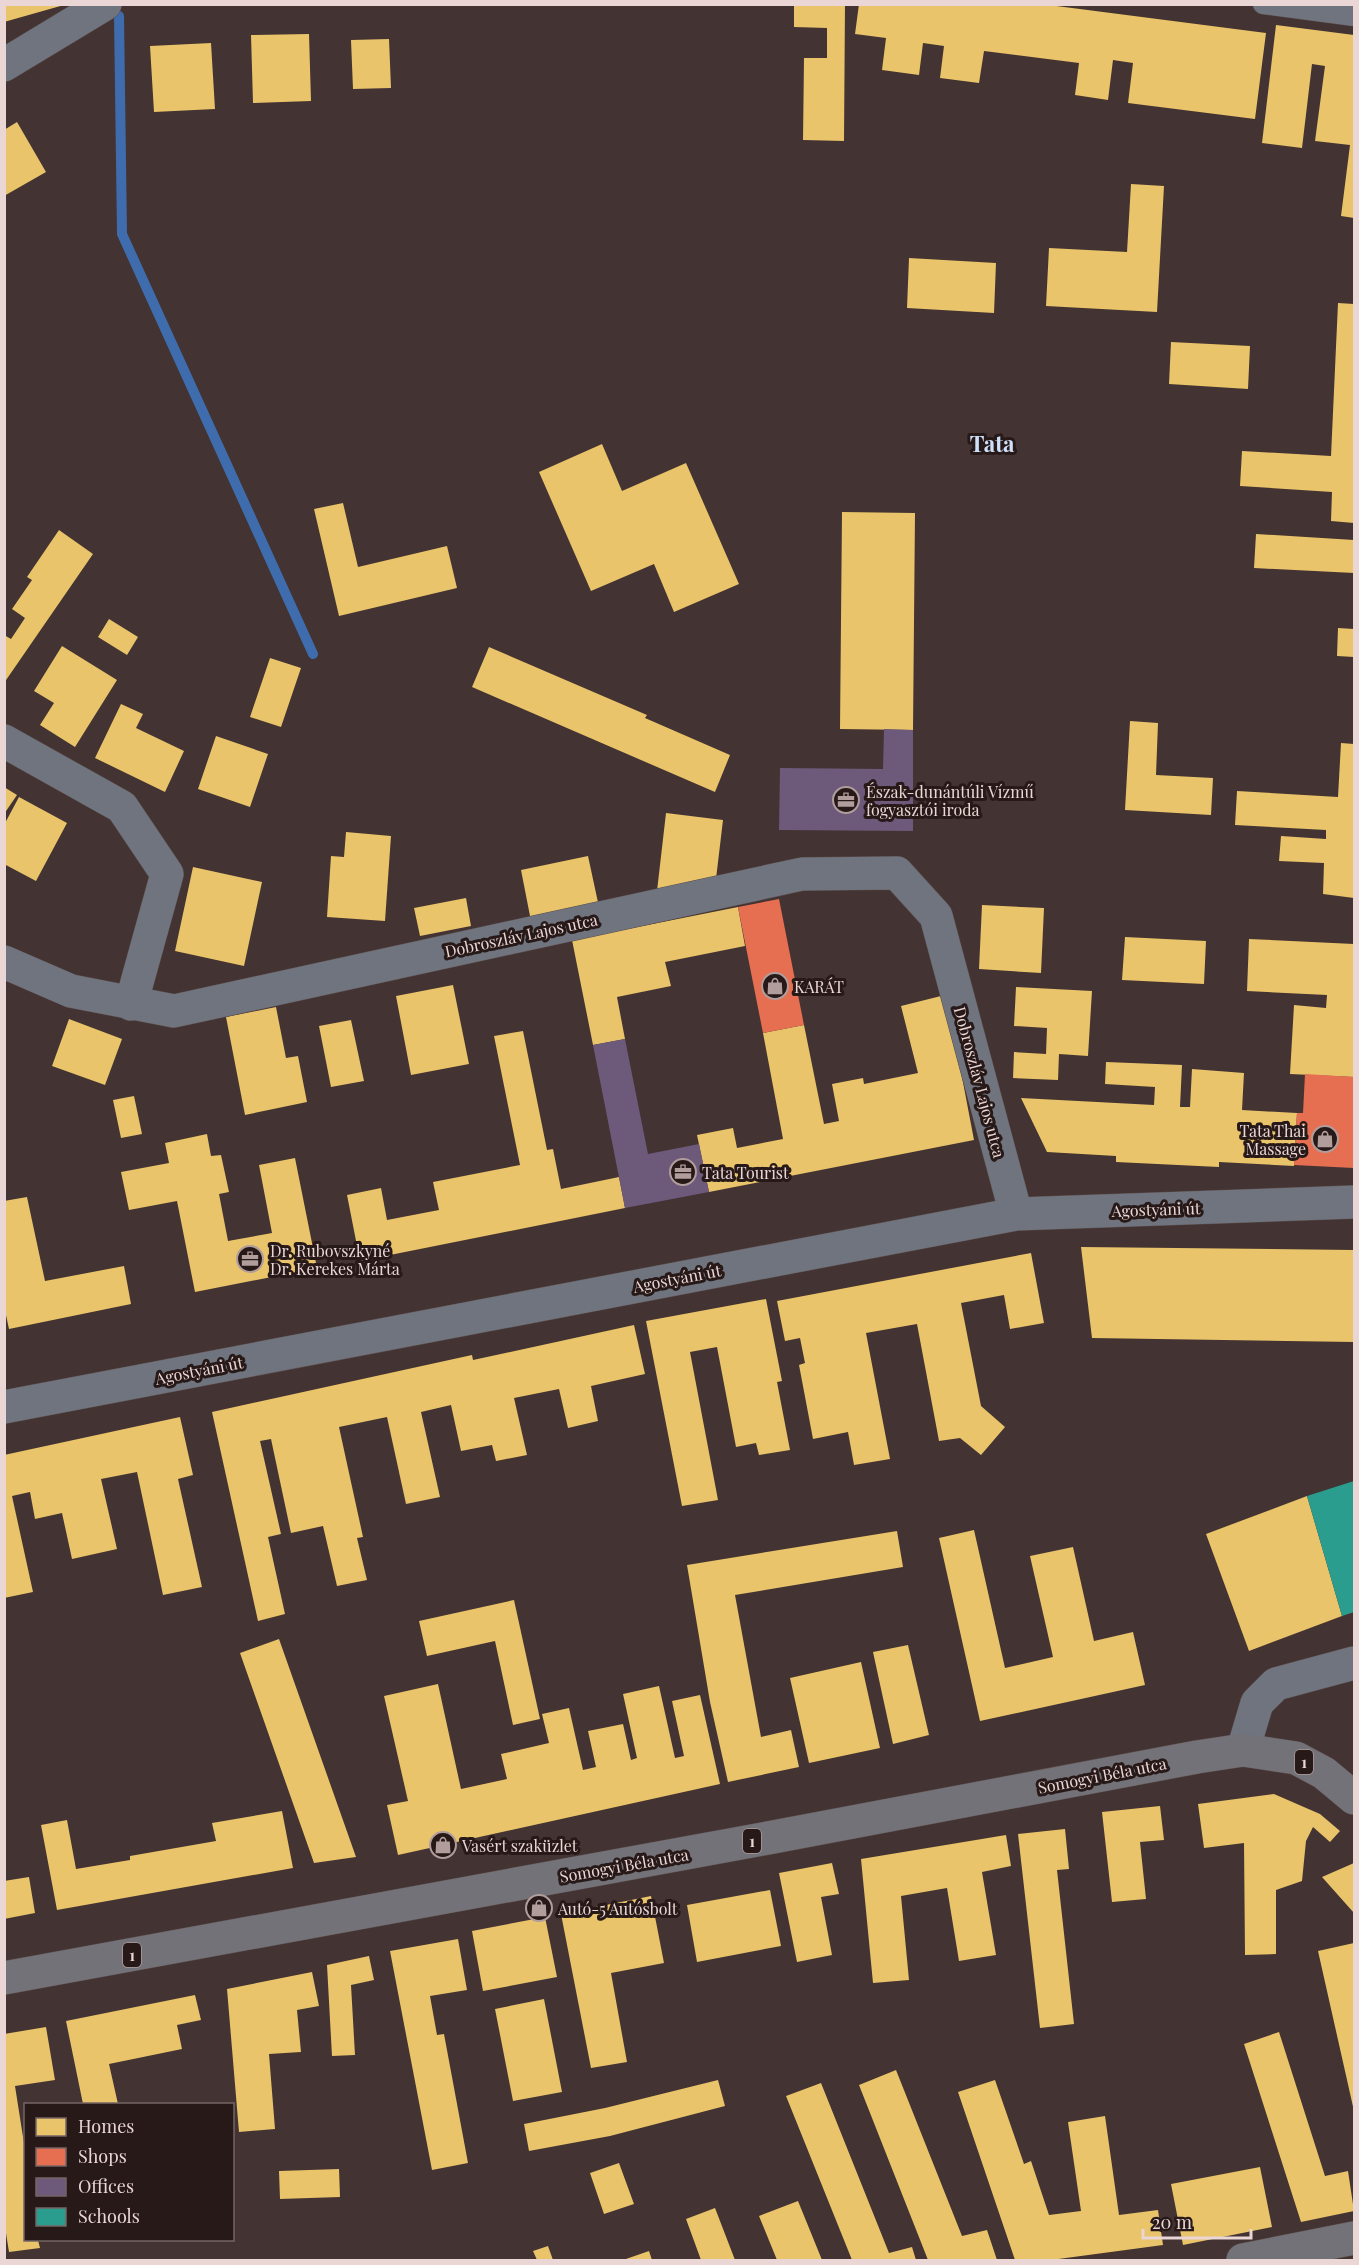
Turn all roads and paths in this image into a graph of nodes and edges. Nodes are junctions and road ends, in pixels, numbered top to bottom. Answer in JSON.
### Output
{"nodes":[{"id":1,"x":105,"y":4,"type":"edge"},
{"id":2,"x":1263,"y":4,"type":"edge"},
{"id":3,"x":1327,"y":8,"type":"edge"},
{"id":4,"x":1354,"y":16,"type":"edge"},
{"id":5,"x":4,"y":65,"type":"edge"},
{"id":6,"x":4,"y":741,"type":"edge"},
{"id":7,"x":4,"y":962,"type":"edge"},
{"id":8,"x":131,"y":1004,"type":"junction"},
{"id":9,"x":1354,"y":1202,"type":"edge"},
{"id":10,"x":1016,"y":1214,"type":"junction"},
{"id":11,"x":4,"y":1407,"type":"edge"},
{"id":12,"x":1354,"y":1664,"type":"edge"},
{"id":13,"x":1243,"y":1750,"type":"junction"},
{"id":14,"x":1354,"y":1797,"type":"edge"},
{"id":15,"x":4,"y":1978,"type":"edge"},
{"id":16,"x":1354,"y":2238,"type":"edge"},
{"id":17,"x":1243,"y":2260,"type":"edge"}],
"edges":[{"from":1,"to":5,"type":"street"},
{"from":2,"to":3,"type":"lane"},
{"from":3,"to":4,"type":"lane"},
{"from":6,"to":8,"type":"street"},
{"from":7,"to":8,"type":"street","name":"Dobroszláv Lajos utca"},
{"from":8,"to":10,"type":"street","name":"Dobroszláv Lajos utca"},
{"from":9,"to":10,"type":"street","name":"Agostyáni út"},
{"from":10,"to":11,"type":"street","name":"Agostyáni út"},
{"from":12,"to":13,"type":"street"},
{"from":13,"to":14,"type":"main road","name":"Somogyi Béla utca","number":"1"},
{"from":13,"to":15,"type":"main road","name":"Somogyi Béla utca","number":"1"},
{"from":16,"to":17,"type":"main road"}]}
